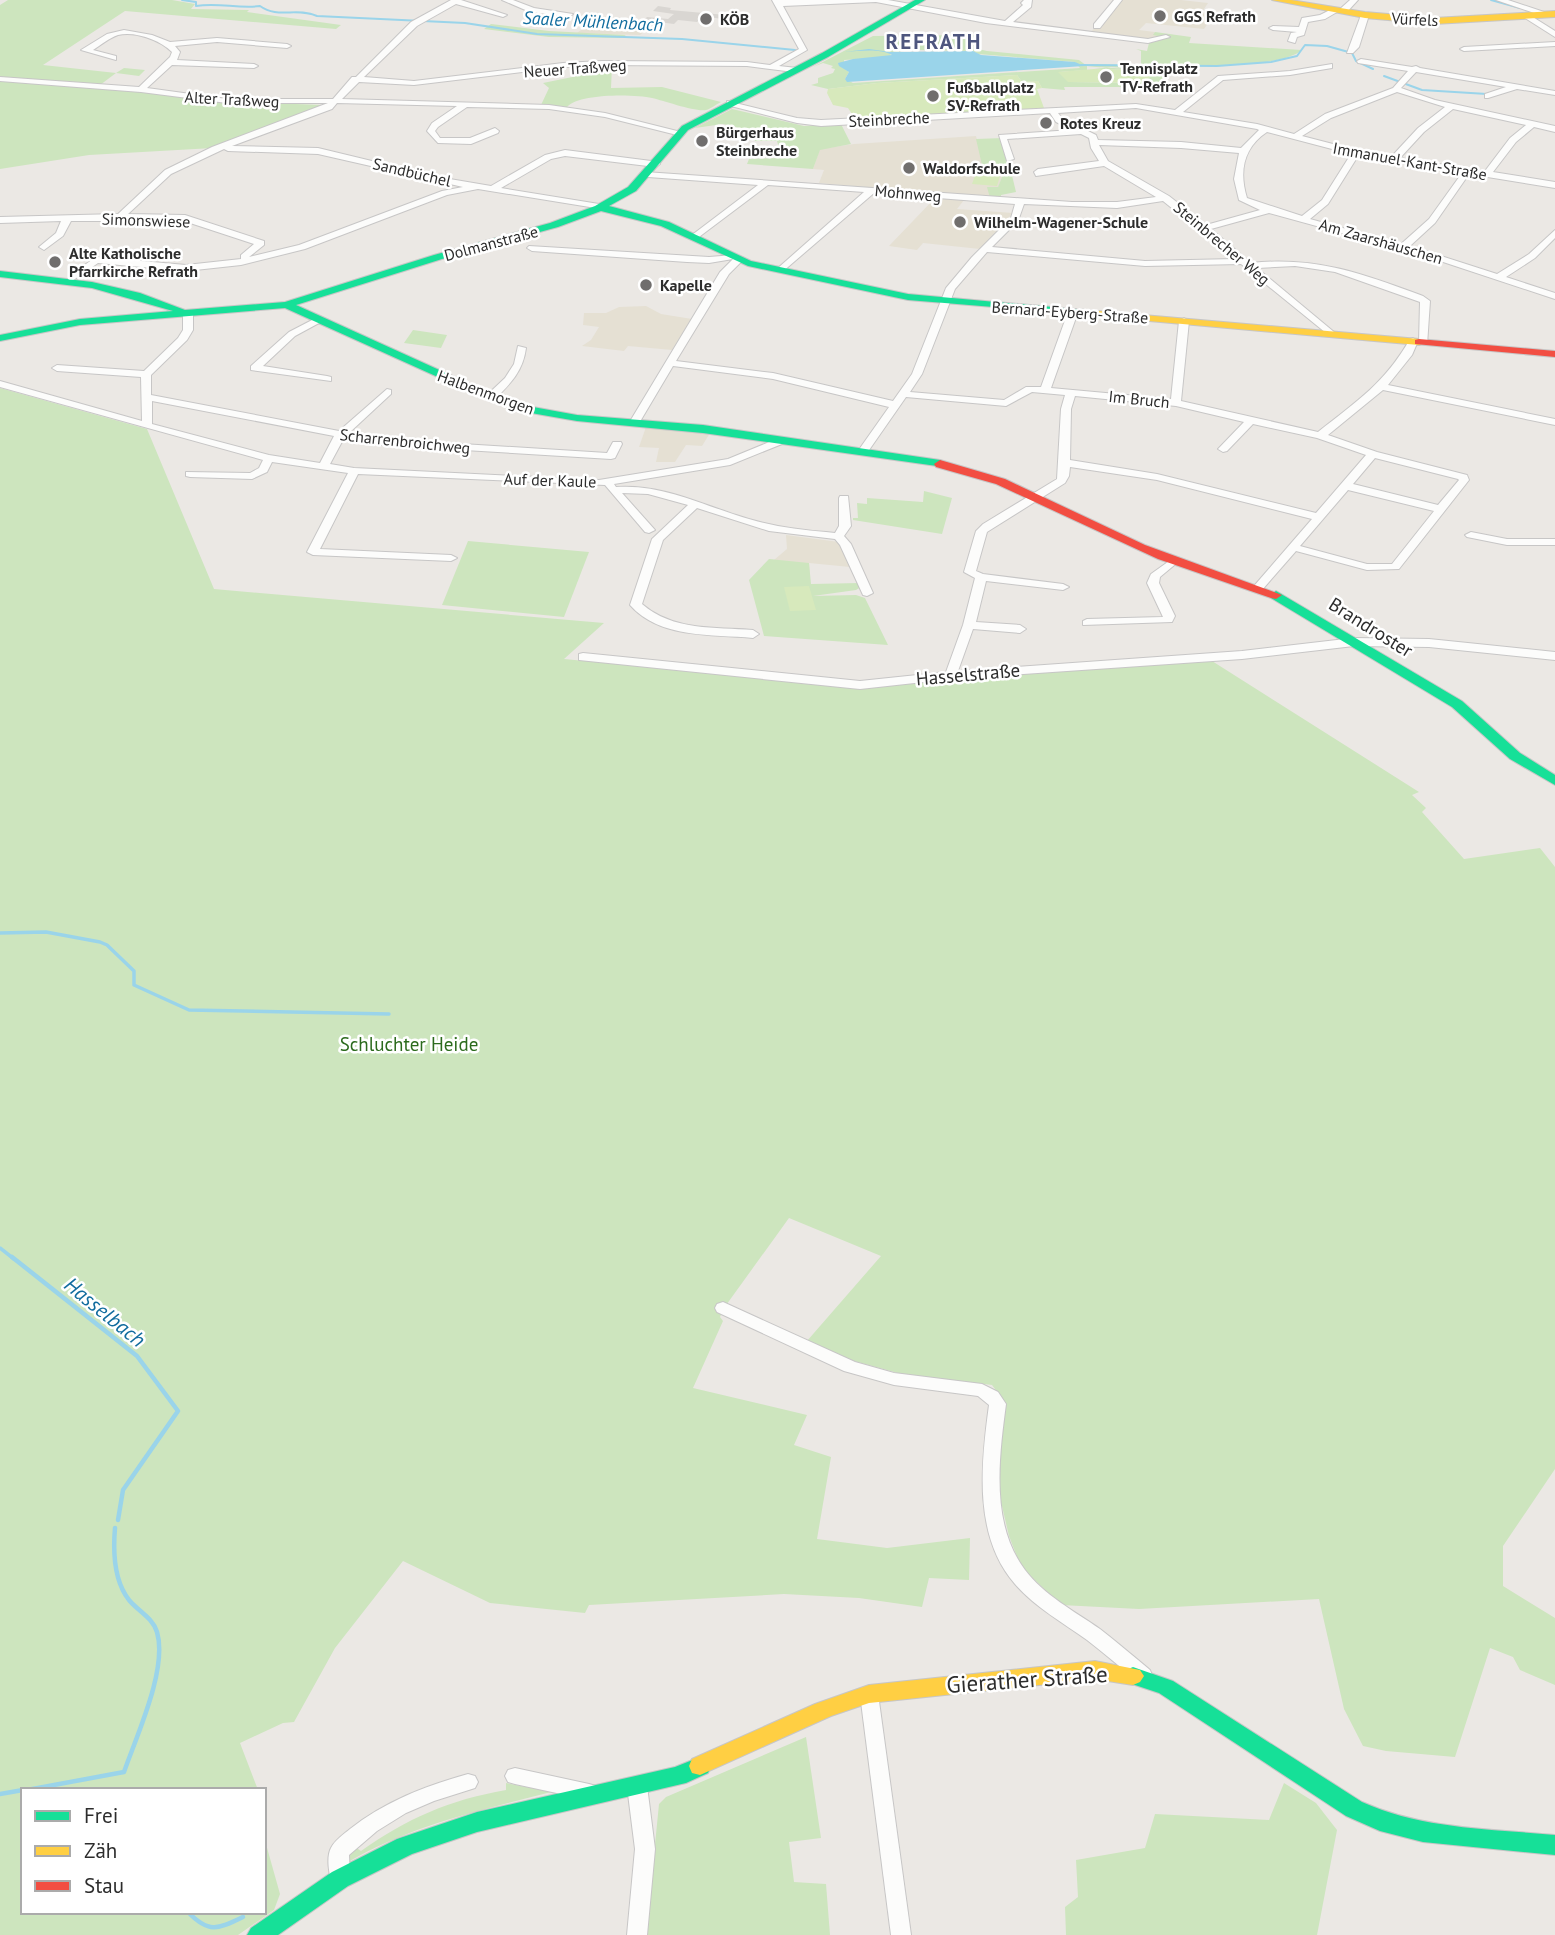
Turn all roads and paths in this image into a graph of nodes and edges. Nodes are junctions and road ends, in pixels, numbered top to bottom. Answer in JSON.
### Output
{"nodes":[{"id":1,"x":506,"y":0,"type":"edge"},
{"id":2,"x":1028,"y":0,"type":"edge"},
{"id":3,"x":1118,"y":0,"type":"edge"},
{"id":4,"x":1276,"y":0,"type":"edge"},
{"id":5,"x":1500,"y":0,"type":"edge"},
{"id":6,"x":456,"y":1,"type":"edge"},
{"id":7,"x":778,"y":2,"type":"edge"},
{"id":8,"x":915,"y":4,"type":"edge"},
{"id":9,"x":1343,"y":7,"type":"edge"},
{"id":10,"x":1550,"y":14,"type":"edge"},
{"id":11,"x":503,"y":15,"type":"dead end"},
{"id":12,"x":1365,"y":15,"type":"junction"},
{"id":13,"x":1528,"y":16,"type":"junction"},
{"id":14,"x":560,"y":22,"type":"dead end"},
{"id":15,"x":1006,"y":24,"type":"junction"},
{"id":16,"x":1097,"y":26,"type":"dead end"},
{"id":17,"x":1273,"y":28,"type":"dead end"},
{"id":18,"x":1302,"y":30,"type":"junction"},
{"id":19,"x":1555,"y":35,"type":"edge"},
{"id":20,"x":1166,"y":37,"type":"dead end"},
{"id":21,"x":1292,"y":41,"type":"dead end"},
{"id":22,"x":171,"y":44,"type":"junction"},
{"id":23,"x":1555,"y":44,"type":"edge"},
{"id":24,"x":287,"y":46,"type":"dead end"},
{"id":25,"x":1464,"y":49,"type":"dead end"},
{"id":26,"x":1350,"y":51,"type":"dead end"},
{"id":27,"x":113,"y":58,"type":"dead end"},
{"id":28,"x":1361,"y":61,"type":"dead end"},
{"id":29,"x":169,"y":62,"type":"junction"},
{"id":30,"x":254,"y":66,"type":"dead end"},
{"id":31,"x":773,"y":66,"type":"junction"},
{"id":32,"x":1329,"y":66,"type":"dead end"},
{"id":33,"x":1416,"y":68,"type":"junction"},
{"id":34,"x":794,"y":70,"type":"junction"},
{"id":35,"x":0,"y":79,"type":"edge"},
{"id":36,"x":355,"y":79,"type":"junction"},
{"id":37,"x":1399,"y":85,"type":"junction"},
{"id":38,"x":1517,"y":86,"type":"junction"},
{"id":39,"x":141,"y":90,"type":"junction"},
{"id":40,"x":1555,"y":93,"type":"edge"},
{"id":41,"x":1488,"y":96,"type":"dead end"},
{"id":42,"x":334,"y":102,"type":"junction"},
{"id":43,"x":730,"y":103,"type":"junction"},
{"id":44,"x":465,"y":104,"type":"junction"},
{"id":45,"x":1452,"y":106,"type":"junction"},
{"id":46,"x":1051,"y":109,"type":"junction"},
{"id":47,"x":1178,"y":112,"type":"junction"},
{"id":48,"x":1532,"y":124,"type":"junction"},
{"id":49,"x":1555,"y":129,"type":"edge"},
{"id":50,"x":1266,"y":130,"type":"junction"},
{"id":51,"x":495,"y":131,"type":"dead end"},
{"id":52,"x":1085,"y":131,"type":"junction"},
{"id":53,"x":678,"y":134,"type":"junction"},
{"id":54,"x":1294,"y":138,"type":"junction"},
{"id":55,"x":1095,"y":142,"type":"junction"},
{"id":56,"x":224,"y":147,"type":"junction"},
{"id":57,"x":1243,"y":150,"type":"junction"},
{"id":58,"x":1356,"y":153,"type":"junction"},
{"id":59,"x":1010,"y":159,"type":"dead end"},
{"id":60,"x":1394,"y":159,"type":"junction"},
{"id":61,"x":1105,"y":163,"type":"junction"},
{"id":62,"x":652,"y":169,"type":"junction"},
{"id":63,"x":1467,"y":171,"type":"junction"},
{"id":64,"x":1039,"y":174,"type":"dead end"},
{"id":65,"x":1487,"y":175,"type":"junction"},
{"id":66,"x":766,"y":183,"type":"junction"},
{"id":67,"x":1555,"y":185,"type":"edge"},
{"id":68,"x":481,"y":186,"type":"junction"},
{"id":69,"x":493,"y":189,"type":"junction"},
{"id":70,"x":873,"y":190,"type":"junction"},
{"id":71,"x":1167,"y":198,"type":"junction"},
{"id":72,"x":1020,"y":202,"type":"junction"},
{"id":73,"x":599,"y":208,"type":"junction"},
{"id":74,"x":1269,"y":210,"type":"junction"},
{"id":75,"x":120,"y":217,"type":"junction"},
{"id":76,"x":66,"y":219,"type":"junction"},
{"id":77,"x":1304,"y":219,"type":"junction"},
{"id":78,"x":1,"y":224,"type":"edge"},
{"id":79,"x":1205,"y":228,"type":"junction"},
{"id":80,"x":1555,"y":233,"type":"edge"},
{"id":81,"x":695,"y":237,"type":"junction"},
{"id":82,"x":44,"y":247,"type":"dead end"},
{"id":83,"x":1403,"y":247,"type":"junction"},
{"id":84,"x":531,"y":248,"type":"dead end"},
{"id":85,"x":986,"y":249,"type":"junction"},
{"id":86,"x":735,"y":258,"type":"junction"},
{"id":87,"x":240,"y":261,"type":"junction"},
{"id":88,"x":1245,"y":263,"type":"junction"},
{"id":89,"x":781,"y":270,"type":"junction"},
{"id":90,"x":0,"y":274,"type":"edge"},
{"id":91,"x":1499,"y":277,"type":"junction"},
{"id":92,"x":72,"y":278,"type":"junction"},
{"id":93,"x":1555,"y":296,"type":"edge"},
{"id":94,"x":944,"y":301,"type":"junction"},
{"id":95,"x":164,"y":304,"type":"junction"},
{"id":96,"x":286,"y":305,"type":"junction"},
{"id":97,"x":1073,"y":312,"type":"junction"},
{"id":98,"x":188,"y":313,"type":"junction"},
{"id":99,"x":146,"y":316,"type":"junction"},
{"id":100,"x":316,"y":321,"type":"junction"},
{"id":101,"x":1184,"y":321,"type":"junction"},
{"id":102,"x":1331,"y":334,"type":"junction"},
{"id":103,"x":0,"y":338,"type":"edge"},
{"id":104,"x":1418,"y":342,"type":"junction"},
{"id":105,"x":521,"y":348,"type":"dead end"},
{"id":106,"x":1555,"y":354,"type":"edge"},
{"id":107,"x":670,"y":363,"type":"junction"},
{"id":108,"x":57,"y":368,"type":"dead end"},
{"id":109,"x":146,"y":374,"type":"junction"},
{"id":110,"x":327,"y":379,"type":"dead end"},
{"id":111,"x":0,"y":384,"type":"edge"},
{"id":112,"x":1380,"y":386,"type":"junction"},
{"id":113,"x":1045,"y":390,"type":"junction"},
{"id":114,"x":387,"y":392,"type":"dead end"},
{"id":115,"x":1071,"y":392,"type":"junction"},
{"id":116,"x":903,"y":394,"type":"junction"},
{"id":117,"x":147,"y":397,"type":"junction"},
{"id":118,"x":491,"y":397,"type":"junction"},
{"id":119,"x":1176,"y":403,"type":"junction"},
{"id":120,"x":895,"y":405,"type":"junction"},
{"id":121,"x":1251,"y":419,"type":"junction"},
{"id":122,"x":1555,"y":422,"type":"edge"},
{"id":123,"x":634,"y":424,"type":"junction"},
{"id":124,"x":148,"y":425,"type":"junction"},
{"id":125,"x":340,"y":435,"type":"junction"},
{"id":126,"x":1320,"y":436,"type":"junction"},
{"id":127,"x":783,"y":440,"type":"junction"},
{"id":128,"x":617,"y":444,"type":"dead end"},
{"id":129,"x":1223,"y":449,"type":"dead end"},
{"id":130,"x":863,"y":451,"type":"junction"},
{"id":131,"x":1373,"y":454,"type":"junction"},
{"id":132,"x":269,"y":458,"type":"junction"},
{"id":133,"x":1067,"y":463,"type":"junction"},
{"id":134,"x":323,"y":467,"type":"junction"},
{"id":135,"x":354,"y":471,"type":"junction"},
{"id":136,"x":190,"y":474,"type":"dead end"},
{"id":137,"x":599,"y":483,"type":"junction"},
{"id":138,"x":1347,"y":486,"type":"junction"},
{"id":139,"x":615,"y":490,"type":"junction"},
{"id":140,"x":1035,"y":497,"type":"junction"},
{"id":141,"x":844,"y":498,"type":"dead end"},
{"id":142,"x":694,"y":505,"type":"junction"},
{"id":143,"x":1441,"y":509,"type":"junction"},
{"id":144,"x":1318,"y":517,"type":"junction"},
{"id":145,"x":649,"y":530,"type":"dead end"},
{"id":146,"x":838,"y":536,"type":"junction"},
{"id":147,"x":1471,"y":536,"type":"dead end"},
{"id":148,"x":1555,"y":542,"type":"edge"},
{"id":149,"x":1293,"y":547,"type":"junction"},
{"id":150,"x":451,"y":558,"type":"dead end"},
{"id":151,"x":1172,"y":562,"type":"junction"},
{"id":152,"x":981,"y":577,"type":"junction"},
{"id":153,"x":1063,"y":587,"type":"dead end"},
{"id":154,"x":1258,"y":588,"type":"junction"},
{"id":155,"x":867,"y":593,"type":"dead end"},
{"id":156,"x":1087,"y":623,"type":"dead end"},
{"id":157,"x":969,"y":625,"type":"junction"},
{"id":158,"x":1020,"y":629,"type":"dead end"},
{"id":159,"x":753,"y":634,"type":"dead end"},
{"id":160,"x":1354,"y":642,"type":"junction"},
{"id":161,"x":1555,"y":656,"type":"edge"},
{"id":162,"x":583,"y":657,"type":"dead end"},
{"id":163,"x":951,"y":675,"type":"junction"},
{"id":164,"x":1555,"y":781,"type":"edge"},
{"id":165,"x":723,"y":1308,"type":"dead end"},
{"id":166,"x":1146,"y":1678,"type":"junction"},
{"id":167,"x":869,"y":1694,"type":"junction"},
{"id":168,"x":515,"y":1776,"type":"dead end"},
{"id":169,"x":468,"y":1782,"type":"dead end"},
{"id":170,"x":637,"y":1786,"type":"junction"},
{"id":171,"x":601,"y":1794,"type":"junction"},
{"id":172,"x":1555,"y":1845,"type":"edge"},
{"id":173,"x":340,"y":1879,"type":"junction"},
{"id":174,"x":258,"y":1935,"type":"edge"},
{"id":175,"x":637,"y":1935,"type":"edge"},
{"id":176,"x":901,"y":1935,"type":"edge"}],
"edges":[{"from":1,"to":14,"type":"street"},
{"from":2,"to":15,"type":"street"},
{"from":3,"to":16,"type":"street"},
{"from":4,"to":9,"type":"street","name":"Vürfels"},
{"from":5,"to":10,"type":"street"},
{"from":6,"to":11,"type":"street"},
{"from":6,"to":36,"type":"street"},
{"from":7,"to":8,"type":"street"},
{"from":7,"to":31,"type":"street"},
{"from":8,"to":15,"type":"street"},
{"from":8,"to":34,"type":"street","name":"Dolmanstraße"},
{"from":9,"to":12,"type":"street","name":"Vürfels"},
{"from":9,"to":18,"type":"street"},
{"from":10,"to":13,"type":"street","name":"Vürfels"},
{"from":12,"to":13,"type":"street","name":"Vürfels"},
{"from":12,"to":26,"type":"street"},
{"from":13,"to":19,"type":"street"},
{"from":15,"to":20,"type":"street"},
{"from":17,"to":18,"type":"street"},
{"from":18,"to":21,"type":"street"},
{"from":22,"to":24,"type":"street"},
{"from":22,"to":27,"type":"street"},
{"from":22,"to":29,"type":"street"},
{"from":23,"to":25,"type":"street"},
{"from":28,"to":33,"type":"street"},
{"from":29,"to":30,"type":"street"},
{"from":29,"to":39,"type":"street"},
{"from":31,"to":34,"type":"street","name":"Neuer Traßweg"},
{"from":31,"to":36,"type":"street","name":"Neuer Traßweg"},
{"from":32,"to":47,"type":"street"},
{"from":33,"to":37,"type":"street"},
{"from":33,"to":38,"type":"street"},
{"from":34,"to":43,"type":"street","name":"Dolmanstraße"},
{"from":35,"to":39,"type":"street","name":"Alter Traßweg"},
{"from":36,"to":42,"type":"street"},
{"from":37,"to":45,"type":"street"},
{"from":37,"to":54,"type":"street"},
{"from":38,"to":40,"type":"street"},
{"from":38,"to":41,"type":"street"},
{"from":39,"to":42,"type":"street","name":"Alter Traßweg"},
{"from":42,"to":44,"type":"street","name":"Alter Traßweg"},
{"from":42,"to":56,"type":"street"},
{"from":43,"to":46,"type":"street","name":"Steinbreche"},
{"from":43,"to":53,"type":"street","name":"Dolmanstraße"},
{"from":44,"to":51,"type":"street"},
{"from":44,"to":53,"type":"street","name":"Alter Traßweg"},
{"from":45,"to":48,"type":"street"},
{"from":45,"to":60,"type":"street"},
{"from":46,"to":47,"type":"street","name":"Steinbreche"},
{"from":46,"to":52,"type":"street"},
{"from":47,"to":50,"type":"street","name":"Immanuel-Kant-Straße"},
{"from":48,"to":49,"type":"street"},
{"from":48,"to":65,"type":"street"},
{"from":50,"to":54,"type":"street","name":"Immanuel-Kant-Straße"},
{"from":50,"to":57,"type":"street"},
{"from":52,"to":55,"type":"street"},
{"from":52,"to":59,"type":"street"},
{"from":53,"to":62,"type":"street","name":"Dolmanstraße"},
{"from":54,"to":58,"type":"street","name":"Immanuel-Kant-Straße"},
{"from":55,"to":57,"type":"street"},
{"from":55,"to":61,"type":"street"},
{"from":56,"to":68,"type":"street","name":"Sandbüchel"},
{"from":56,"to":75,"type":"street"},
{"from":57,"to":74,"type":"street"},
{"from":58,"to":60,"type":"street","name":"Immanuel-Kant-Straße"},
{"from":58,"to":77,"type":"street"},
{"from":60,"to":63,"type":"street","name":"Immanuel-Kant-Straße"},
{"from":61,"to":64,"type":"street"},
{"from":61,"to":71,"type":"street","name":"Steinbrecher Weg"},
{"from":62,"to":66,"type":"street","name":"Mohnweg"},
{"from":62,"to":69,"type":"street","name":"Mohnweg"},
{"from":62,"to":73,"type":"street","name":"Dolmanstraße"},
{"from":63,"to":65,"type":"street","name":"Immanuel-Kant-Straße"},
{"from":63,"to":83,"type":"street"},
{"from":65,"to":67,"type":"street","name":"Immanuel-Kant-Straße"},
{"from":66,"to":70,"type":"street","name":"Mohnweg"},
{"from":66,"to":81,"type":"street"},
{"from":68,"to":69,"type":"street","name":"Sandbüchel"},
{"from":68,"to":87,"type":"street"},
{"from":69,"to":73,"type":"street","name":"Sandbüchel"},
{"from":70,"to":72,"type":"street","name":"Mohnweg"},
{"from":70,"to":89,"type":"street"},
{"from":71,"to":72,"type":"street","name":"Mohnweg"},
{"from":71,"to":79,"type":"street","name":"Steinbrecher Weg"},
{"from":72,"to":85,"type":"street"},
{"from":73,"to":81,"type":"street","name":"Bernard-Eyberg-Straße"},
{"from":73,"to":96,"type":"street","name":"Dolmanstraße"},
{"from":74,"to":77,"type":"street","name":"Am Zaarshäuschen"},
{"from":74,"to":79,"type":"street"},
{"from":75,"to":76,"type":"street","name":"Simonswiese"},
{"from":75,"to":87,"type":"street","name":"Simonswiese"},
{"from":76,"to":78,"type":"street","name":"Simonswiese"},
{"from":76,"to":82,"type":"street"},
{"from":77,"to":83,"type":"street","name":"Am Zaarshäuschen"},
{"from":79,"to":88,"type":"street","name":"Steinbrecher Weg"},
{"from":80,"to":91,"type":"street"},
{"from":81,"to":86,"type":"street","name":"Bernard-Eyberg-Straße"},
{"from":83,"to":91,"type":"street","name":"Am Zaarshäuschen"},
{"from":84,"to":86,"type":"street"},
{"from":85,"to":88,"type":"street"},
{"from":85,"to":94,"type":"street"},
{"from":86,"to":89,"type":"street","name":"Bernard-Eyberg-Straße"},
{"from":86,"to":107,"type":"street"},
{"from":87,"to":92,"type":"street"},
{"from":88,"to":102,"type":"street","name":"Steinbrecher Weg"},
{"from":88,"to":104,"type":"street"},
{"from":89,"to":94,"type":"street","name":"Bernard-Eyberg-Straße"},
{"from":90,"to":92,"type":"street"},
{"from":91,"to":93,"type":"street","name":"Am Zaarshäuschen"},
{"from":92,"to":95,"type":"street"},
{"from":94,"to":97,"type":"street","name":"Bernard-Eyberg-Straße"},
{"from":94,"to":116,"type":"street"},
{"from":95,"to":98,"type":"street"},
{"from":95,"to":99,"type":"street"},
{"from":96,"to":98,"type":"street","name":"Dolmanstraße"},
{"from":96,"to":100,"type":"street","name":"Halbenmorgen"},
{"from":97,"to":101,"type":"street","name":"Bernard-Eyberg-Straße"},
{"from":97,"to":113,"type":"street"},
{"from":98,"to":99,"type":"street","name":"Dolmanstraße"},
{"from":98,"to":109,"type":"street"},
{"from":99,"to":103,"type":"street","name":"Dolmanstraße"},
{"from":100,"to":110,"type":"street"},
{"from":100,"to":118,"type":"street","name":"Halbenmorgen"},
{"from":101,"to":102,"type":"street","name":"Bernard-Eyberg-Straße"},
{"from":101,"to":119,"type":"street"},
{"from":102,"to":104,"type":"street","name":"Bernard-Eyberg-Straße"},
{"from":104,"to":106,"type":"street","name":"Bernard-Eyberg-Straße"},
{"from":104,"to":112,"type":"street"},
{"from":105,"to":118,"type":"street"},
{"from":107,"to":120,"type":"street"},
{"from":107,"to":123,"type":"street"},
{"from":108,"to":109,"type":"street"},
{"from":109,"to":117,"type":"street"},
{"from":111,"to":124,"type":"street","name":"Auf der Kaule"},
{"from":112,"to":122,"type":"street"},
{"from":112,"to":126,"type":"street"},
{"from":113,"to":115,"type":"street","name":"Im Bruch"},
{"from":113,"to":116,"type":"street","name":"Im Bruch"},
{"from":114,"to":125,"type":"street"},
{"from":115,"to":119,"type":"street","name":"Im Bruch"},
{"from":115,"to":133,"type":"street"},
{"from":116,"to":120,"type":"street"},
{"from":117,"to":124,"type":"street"},
{"from":117,"to":125,"type":"street","name":"Scharrenbroichweg"},
{"from":118,"to":123,"type":"street","name":"Halbenmorgen"},
{"from":119,"to":121,"type":"street","name":"Im Bruch"},
{"from":120,"to":130,"type":"street"},
{"from":121,"to":126,"type":"street","name":"Im Bruch"},
{"from":121,"to":129,"type":"street"},
{"from":123,"to":127,"type":"street","name":"Halbenmorgen"},
{"from":124,"to":132,"type":"street","name":"Auf der Kaule"},
{"from":125,"to":128,"type":"street","name":"Scharrenbroichweg"},
{"from":125,"to":134,"type":"street"},
{"from":126,"to":131,"type":"street","name":"Im Bruch"},
{"from":127,"to":130,"type":"street","name":"Brandroster"},
{"from":127,"to":137,"type":"street","name":"Auf der Kaule"},
{"from":130,"to":140,"type":"street","name":"Brandroster"},
{"from":131,"to":138,"type":"street"},
{"from":131,"to":143,"type":"street","name":"Im Bruch"},
{"from":132,"to":134,"type":"street","name":"Auf der Kaule"},
{"from":132,"to":136,"type":"street"},
{"from":133,"to":140,"type":"street"},
{"from":133,"to":144,"type":"street"},
{"from":134,"to":135,"type":"street","name":"Auf der Kaule"},
{"from":135,"to":137,"type":"street","name":"Auf der Kaule"},
{"from":135,"to":150,"type":"street"},
{"from":137,"to":139,"type":"street"},
{"from":138,"to":143,"type":"street"},
{"from":138,"to":144,"type":"street"},
{"from":139,"to":142,"type":"street"},
{"from":139,"to":145,"type":"street"},
{"from":140,"to":151,"type":"street","name":"Brandroster"},
{"from":140,"to":152,"type":"street"},
{"from":141,"to":146,"type":"street"},
{"from":142,"to":146,"type":"street"},
{"from":142,"to":159,"type":"street"},
{"from":143,"to":149,"type":"street"},
{"from":144,"to":149,"type":"street"},
{"from":146,"to":155,"type":"street"},
{"from":147,"to":148,"type":"street"},
{"from":149,"to":154,"type":"street"},
{"from":151,"to":154,"type":"street","name":"Brandroster"},
{"from":151,"to":156,"type":"street"},
{"from":152,"to":153,"type":"street"},
{"from":152,"to":157,"type":"street"},
{"from":154,"to":160,"type":"street","name":"Brandroster"},
{"from":157,"to":158,"type":"street"},
{"from":157,"to":163,"type":"street"},
{"from":160,"to":161,"type":"street","name":"Hasselstraße"},
{"from":160,"to":163,"type":"street","name":"Hasselstraße"},
{"from":160,"to":164,"type":"street","name":"Brandroster"},
{"from":162,"to":163,"type":"street","name":"Hasselstraße"},
{"from":165,"to":166,"type":"street"},
{"from":166,"to":167,"type":"street","name":"Gierather Straße"},
{"from":166,"to":172,"type":"street","name":"Gierather Straße"},
{"from":167,"to":170,"type":"street","name":"Gierather Straße"},
{"from":167,"to":176,"type":"street"},
{"from":168,"to":171,"type":"street","name":"Gierather Straße"},
{"from":169,"to":173,"type":"street"},
{"from":170,"to":171,"type":"street","name":"Gierather Straße"},
{"from":170,"to":175,"type":"street"},
{"from":171,"to":173,"type":"street","name":"Gierather Straße"},
{"from":173,"to":174,"type":"street","name":"Gierather Straße"}]}
